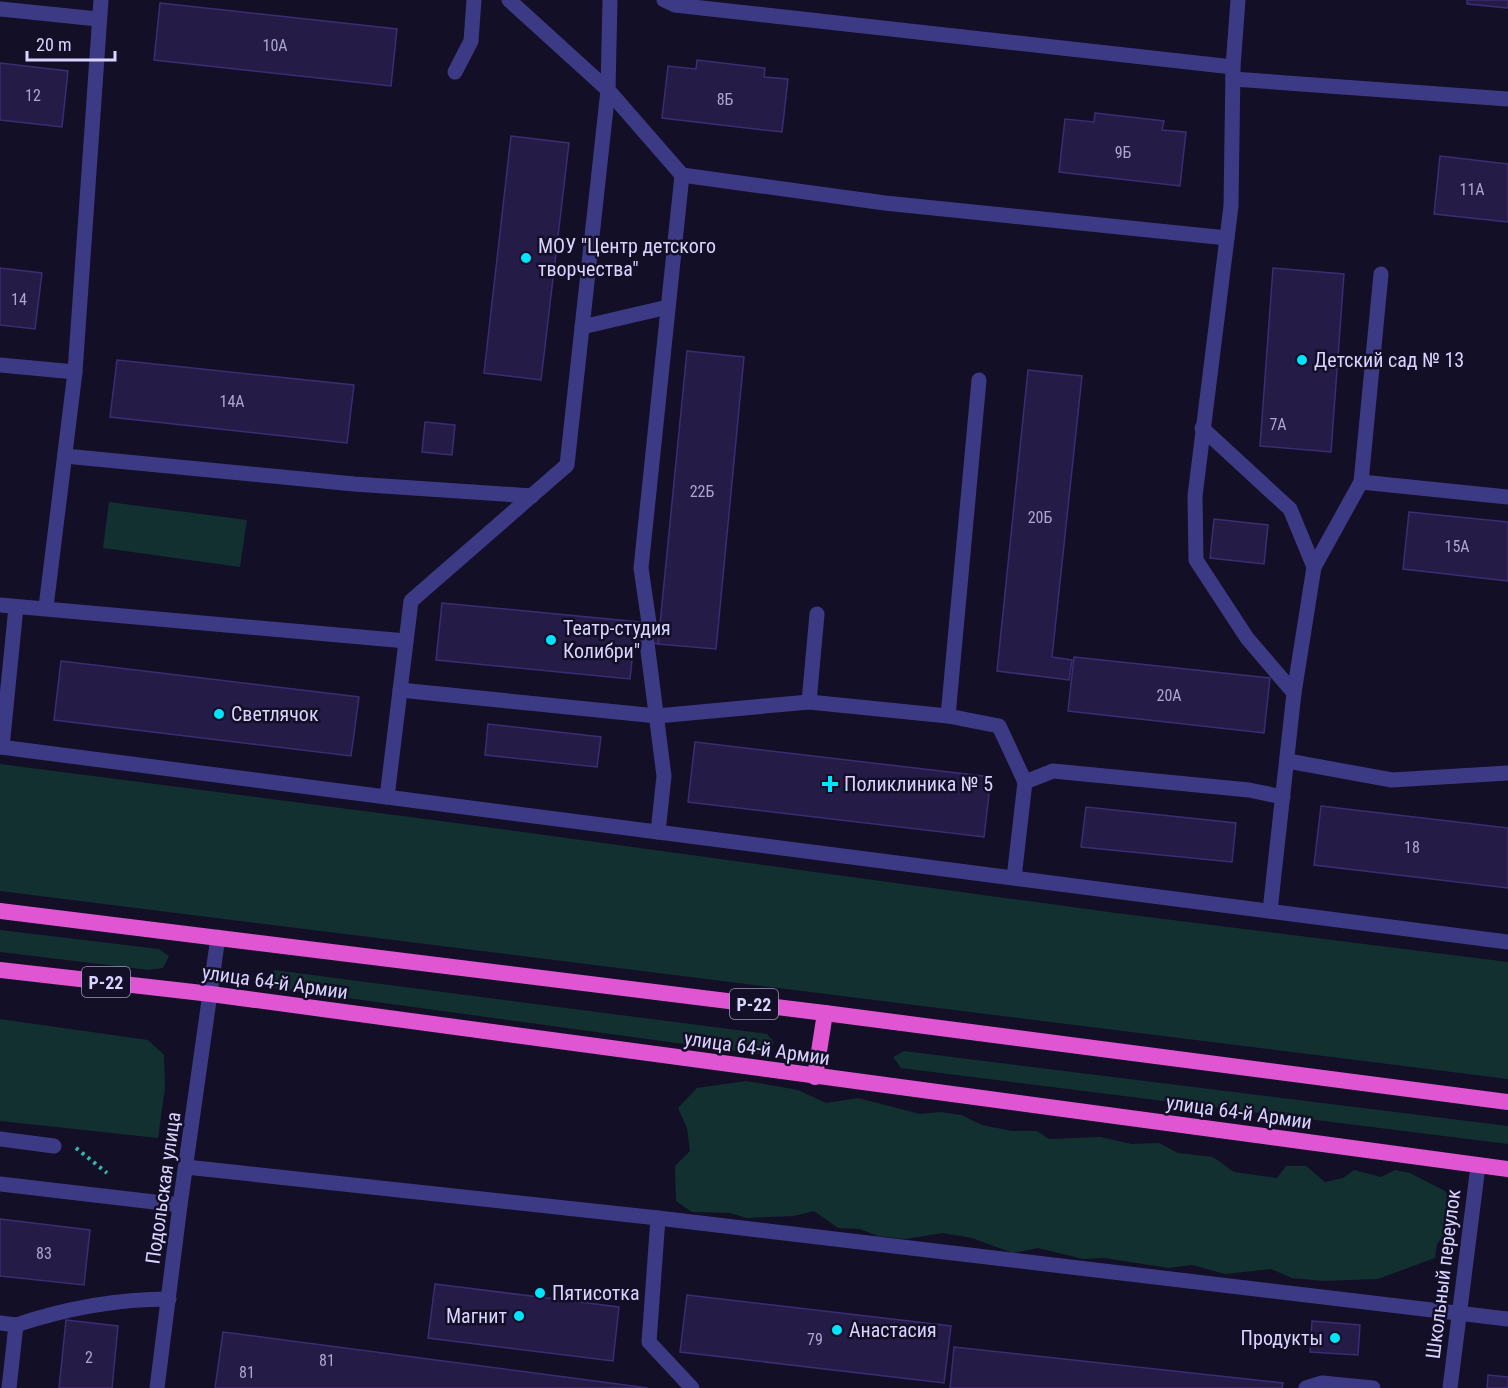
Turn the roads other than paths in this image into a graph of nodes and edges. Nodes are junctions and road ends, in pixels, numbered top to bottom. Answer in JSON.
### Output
{"nodes":[{"id":1,"x":101,"y":0,"type":"edge"},
{"id":2,"x":474,"y":0,"type":"edge"},
{"id":3,"x":509,"y":0,"type":"edge"},
{"id":4,"x":610,"y":0,"type":"edge"},
{"id":5,"x":664,"y":0,"type":"edge"},
{"id":6,"x":1238,"y":0,"type":"edge"},
{"id":7,"x":0,"y":9,"type":"edge"},
{"id":8,"x":98,"y":19,"type":"junction"},
{"id":9,"x":455,"y":72,"type":"dead end"},
{"id":10,"x":1233,"y":73,"type":"junction"},
{"id":11,"x":608,"y":90,"type":"junction"},
{"id":12,"x":1508,"y":99,"type":"edge"},
{"id":13,"x":682,"y":175,"type":"junction"},
{"id":14,"x":1227,"y":238,"type":"junction"},
{"id":15,"x":1381,"y":274,"type":"dead end"},
{"id":16,"x":668,"y":307,"type":"junction"},
{"id":17,"x":582,"y":327,"type":"junction"},
{"id":18,"x":0,"y":365,"type":"edge"},
{"id":19,"x":75,"y":372,"type":"junction"},
{"id":20,"x":980,"y":380,"type":"dead end"},
{"id":21,"x":1202,"y":428,"type":"junction"},
{"id":22,"x":65,"y":456,"type":"junction"},
{"id":23,"x":1360,"y":482,"type":"junction"},
{"id":24,"x":532,"y":496,"type":"junction"},
{"id":25,"x":1508,"y":497,"type":"edge"},
{"id":26,"x":1314,"y":567,"type":"junction"},
{"id":27,"x":0,"y":605,"type":"edge"},
{"id":28,"x":16,"y":607,"type":"junction"},
{"id":29,"x":46,"y":608,"type":"junction"},
{"id":30,"x":817,"y":614,"type":"dead end"},
{"id":31,"x":649,"y":623,"type":"dead end"},
{"id":32,"x":406,"y":641,"type":"junction"},
{"id":33,"x":647,"y":643,"type":"dead end"},
{"id":34,"x":400,"y":690,"type":"junction"},
{"id":35,"x":1294,"y":693,"type":"junction"},
{"id":36,"x":808,"y":702,"type":"junction"},
{"id":37,"x":657,"y":716,"type":"junction"},
{"id":38,"x":948,"y":716,"type":"junction"},
{"id":39,"x":1,"y":747,"type":"edge"},
{"id":40,"x":1288,"y":762,"type":"junction"},
{"id":41,"x":1508,"y":773,"type":"edge"},
{"id":42,"x":1025,"y":782,"type":"junction"},
{"id":43,"x":1283,"y":796,"type":"junction"},
{"id":44,"x":387,"y":797,"type":"junction"},
{"id":45,"x":657,"y":832,"type":"junction"},
{"id":46,"x":1014,"y":878,"type":"junction"},
{"id":47,"x":0,"y":911,"type":"edge"},
{"id":48,"x":1270,"y":911,"type":"junction"},
{"id":49,"x":218,"y":937,"type":"junction"},
{"id":50,"x":1508,"y":942,"type":"edge"},
{"id":51,"x":0,"y":970,"type":"edge"},
{"id":52,"x":211,"y":994,"type":"junction"},
{"id":53,"x":825,"y":1013,"type":"junction"},
{"id":54,"x":815,"y":1077,"type":"junction"},
{"id":55,"x":1508,"y":1101,"type":"edge"},
{"id":56,"x":0,"y":1139,"type":"edge"},
{"id":57,"x":61,"y":1146,"type":"road end"},
{"id":58,"x":1478,"y":1166,"type":"junction"},
{"id":59,"x":186,"y":1167,"type":"junction"},
{"id":60,"x":1508,"y":1169,"type":"edge"},
{"id":61,"x":0,"y":1184,"type":"edge"},
{"id":62,"x":180,"y":1205,"type":"junction"},
{"id":63,"x":658,"y":1218,"type":"junction"},
{"id":64,"x":169,"y":1299,"type":"junction"},
{"id":65,"x":1460,"y":1313,"type":"junction"},
{"id":66,"x":1508,"y":1319,"type":"edge"},
{"id":67,"x":0,"y":1323,"type":"edge"},
{"id":68,"x":16,"y":1325,"type":"junction"},
{"id":69,"x":9,"y":1388,"type":"edge"},
{"id":70,"x":157,"y":1388,"type":"edge"},
{"id":71,"x":692,"y":1388,"type":"edge"},
{"id":72,"x":1306,"y":1388,"type":"edge"},
{"id":73,"x":1373,"y":1388,"type":"edge"},
{"id":74,"x":1450,"y":1388,"type":"edge"}],
"edges":[{"from":1,"to":8,"type":"street"},
{"from":2,"to":9,"type":"street"},
{"from":3,"to":11,"type":"street"},
{"from":4,"to":11,"type":"street"},
{"from":5,"to":10,"type":"street"},
{"from":6,"to":10,"type":"street"},
{"from":7,"to":8,"type":"street"},
{"from":8,"to":19,"type":"street"},
{"from":10,"to":12,"type":"street"},
{"from":10,"to":14,"type":"street"},
{"from":11,"to":13,"type":"street"},
{"from":11,"to":17,"type":"street"},
{"from":13,"to":14,"type":"street"},
{"from":13,"to":16,"type":"street"},
{"from":14,"to":21,"type":"street"},
{"from":15,"to":23,"type":"street"},
{"from":16,"to":17,"type":"street"},
{"from":16,"to":31,"type":"street"},
{"from":17,"to":24,"type":"street"},
{"from":18,"to":19,"type":"street"},
{"from":19,"to":22,"type":"street"},
{"from":20,"to":38,"type":"street"},
{"from":21,"to":26,"type":"street"},
{"from":21,"to":35,"type":"street"},
{"from":22,"to":24,"type":"street"},
{"from":22,"to":29,"type":"street"},
{"from":23,"to":25,"type":"street"},
{"from":23,"to":26,"type":"street"},
{"from":24,"to":32,"type":"street"},
{"from":26,"to":35,"type":"street"},
{"from":27,"to":28,"type":"street"},
{"from":28,"to":29,"type":"street"},
{"from":28,"to":39,"type":"street"},
{"from":29,"to":32,"type":"street"},
{"from":30,"to":36,"type":"street"},
{"from":32,"to":34,"type":"street"},
{"from":33,"to":37,"type":"street"},
{"from":34,"to":37,"type":"street"},
{"from":34,"to":44,"type":"street"},
{"from":35,"to":40,"type":"street"},
{"from":36,"to":37,"type":"street"},
{"from":36,"to":38,"type":"street"},
{"from":37,"to":45,"type":"street"},
{"from":38,"to":42,"type":"street"},
{"from":39,"to":44,"type":"street"},
{"from":40,"to":41,"type":"street"},
{"from":40,"to":43,"type":"street"},
{"from":42,"to":43,"type":"street"},
{"from":42,"to":46,"type":"street"},
{"from":43,"to":48,"type":"street"},
{"from":44,"to":45,"type":"street"},
{"from":45,"to":46,"type":"street"},
{"from":46,"to":48,"type":"street"},
{"from":47,"to":49,"type":"highway","name":"улица 64-й Армии","number":"Р-22"},
{"from":48,"to":50,"type":"street"},
{"from":49,"to":52,"type":"street","name":"Подольская улица"},
{"from":49,"to":53,"type":"highway","name":"улица 64-й Армии","number":"Р-22"},
{"from":51,"to":52,"type":"highway","name":"улица 64-й Армии","number":"Р-22"},
{"from":52,"to":54,"type":"highway","name":"улица 64-й Армии","number":"Р-22"},
{"from":52,"to":59,"type":"street","name":"Подольская улица"},
{"from":53,"to":54,"type":"highway"},
{"from":53,"to":55,"type":"highway","name":"улица 64-й Армии","number":"Р-22"},
{"from":54,"to":58,"type":"highway","name":"улица 64-й Армии","number":"Р-22"},
{"from":56,"to":57,"type":"street"},
{"from":58,"to":60,"type":"highway","name":"улица 64-й Армии","number":"Р-22"},
{"from":58,"to":65,"type":"street","name":"Школьный переулок"},
{"from":59,"to":62,"type":"street","name":"Подольская улица"},
{"from":59,"to":63,"type":"street"},
{"from":61,"to":62,"type":"street"},
{"from":62,"to":64,"type":"street","name":"Подольская улица"},
{"from":63,"to":65,"type":"street"},
{"from":63,"to":71,"type":"street"},
{"from":64,"to":68,"type":"street"},
{"from":64,"to":70,"type":"street","name":"Подольская улица"},
{"from":65,"to":66,"type":"street"},
{"from":65,"to":74,"type":"street","name":"Школьный переулок"},
{"from":67,"to":68,"type":"street"},
{"from":68,"to":69,"type":"street"},
{"from":72,"to":73,"type":"street"}]}
